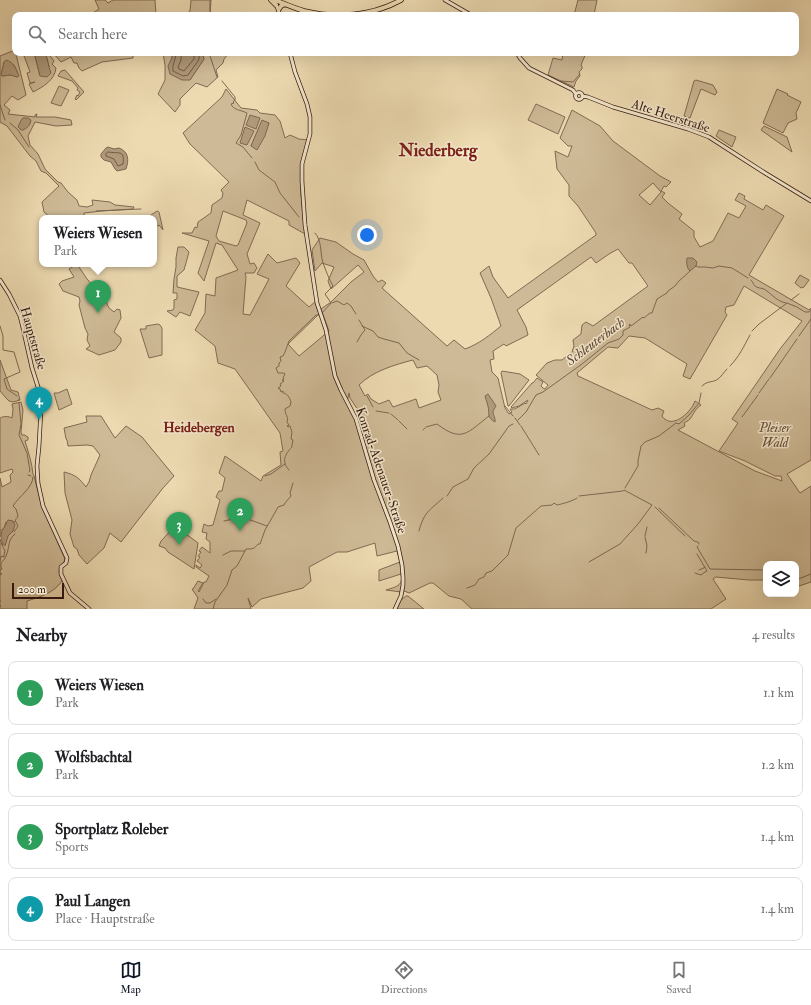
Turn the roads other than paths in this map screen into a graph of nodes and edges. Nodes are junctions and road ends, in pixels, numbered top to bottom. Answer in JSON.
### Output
{"nodes":[{"id":1,"x":271,"y":0,"type":"edge"},
{"id":2,"x":398,"y":0,"type":"edge"},
{"id":3,"x":401,"y":0,"type":"edge"},
{"id":4,"x":445,"y":0,"type":"edge"},
{"id":5,"x":277,"y":4,"type":"edge"},
{"id":6,"x":285,"y":4,"type":"junction"},
{"id":7,"x":309,"y":12,"type":"edge"},
{"id":8,"x":365,"y":12,"type":"joint"},
{"id":9,"x":466,"y":12,"type":"edge"},
{"id":10,"x":291,"y":56,"type":"edge"},
{"id":11,"x":519,"y":56,"type":"edge"},
{"id":12,"x":811,"y":201,"type":"edge"},
{"id":13,"x":0,"y":280,"type":"edge"},
{"id":14,"x":89,"y":609,"type":"edge"},
{"id":15,"x":395,"y":609,"type":"edge"}],
"edges":[{"from":1,"to":5,"type":"main road"},
{"from":2,"to":8,"type":"main road"},
{"from":3,"to":8,"type":"main road"},
{"from":4,"to":9,"type":"street"},
{"from":5,"to":6,"type":"main road"},
{"from":5,"to":6,"type":"main road"},
{"from":6,"to":7,"type":"main road"},
{"from":10,"to":15,"type":"street","name":"Konrad-Adenauer-Straße"},
{"from":11,"to":12,"type":"street","name":"Alte Heerstraße"},
{"from":13,"to":14,"type":"street","name":"Hauptstraße"}]}
